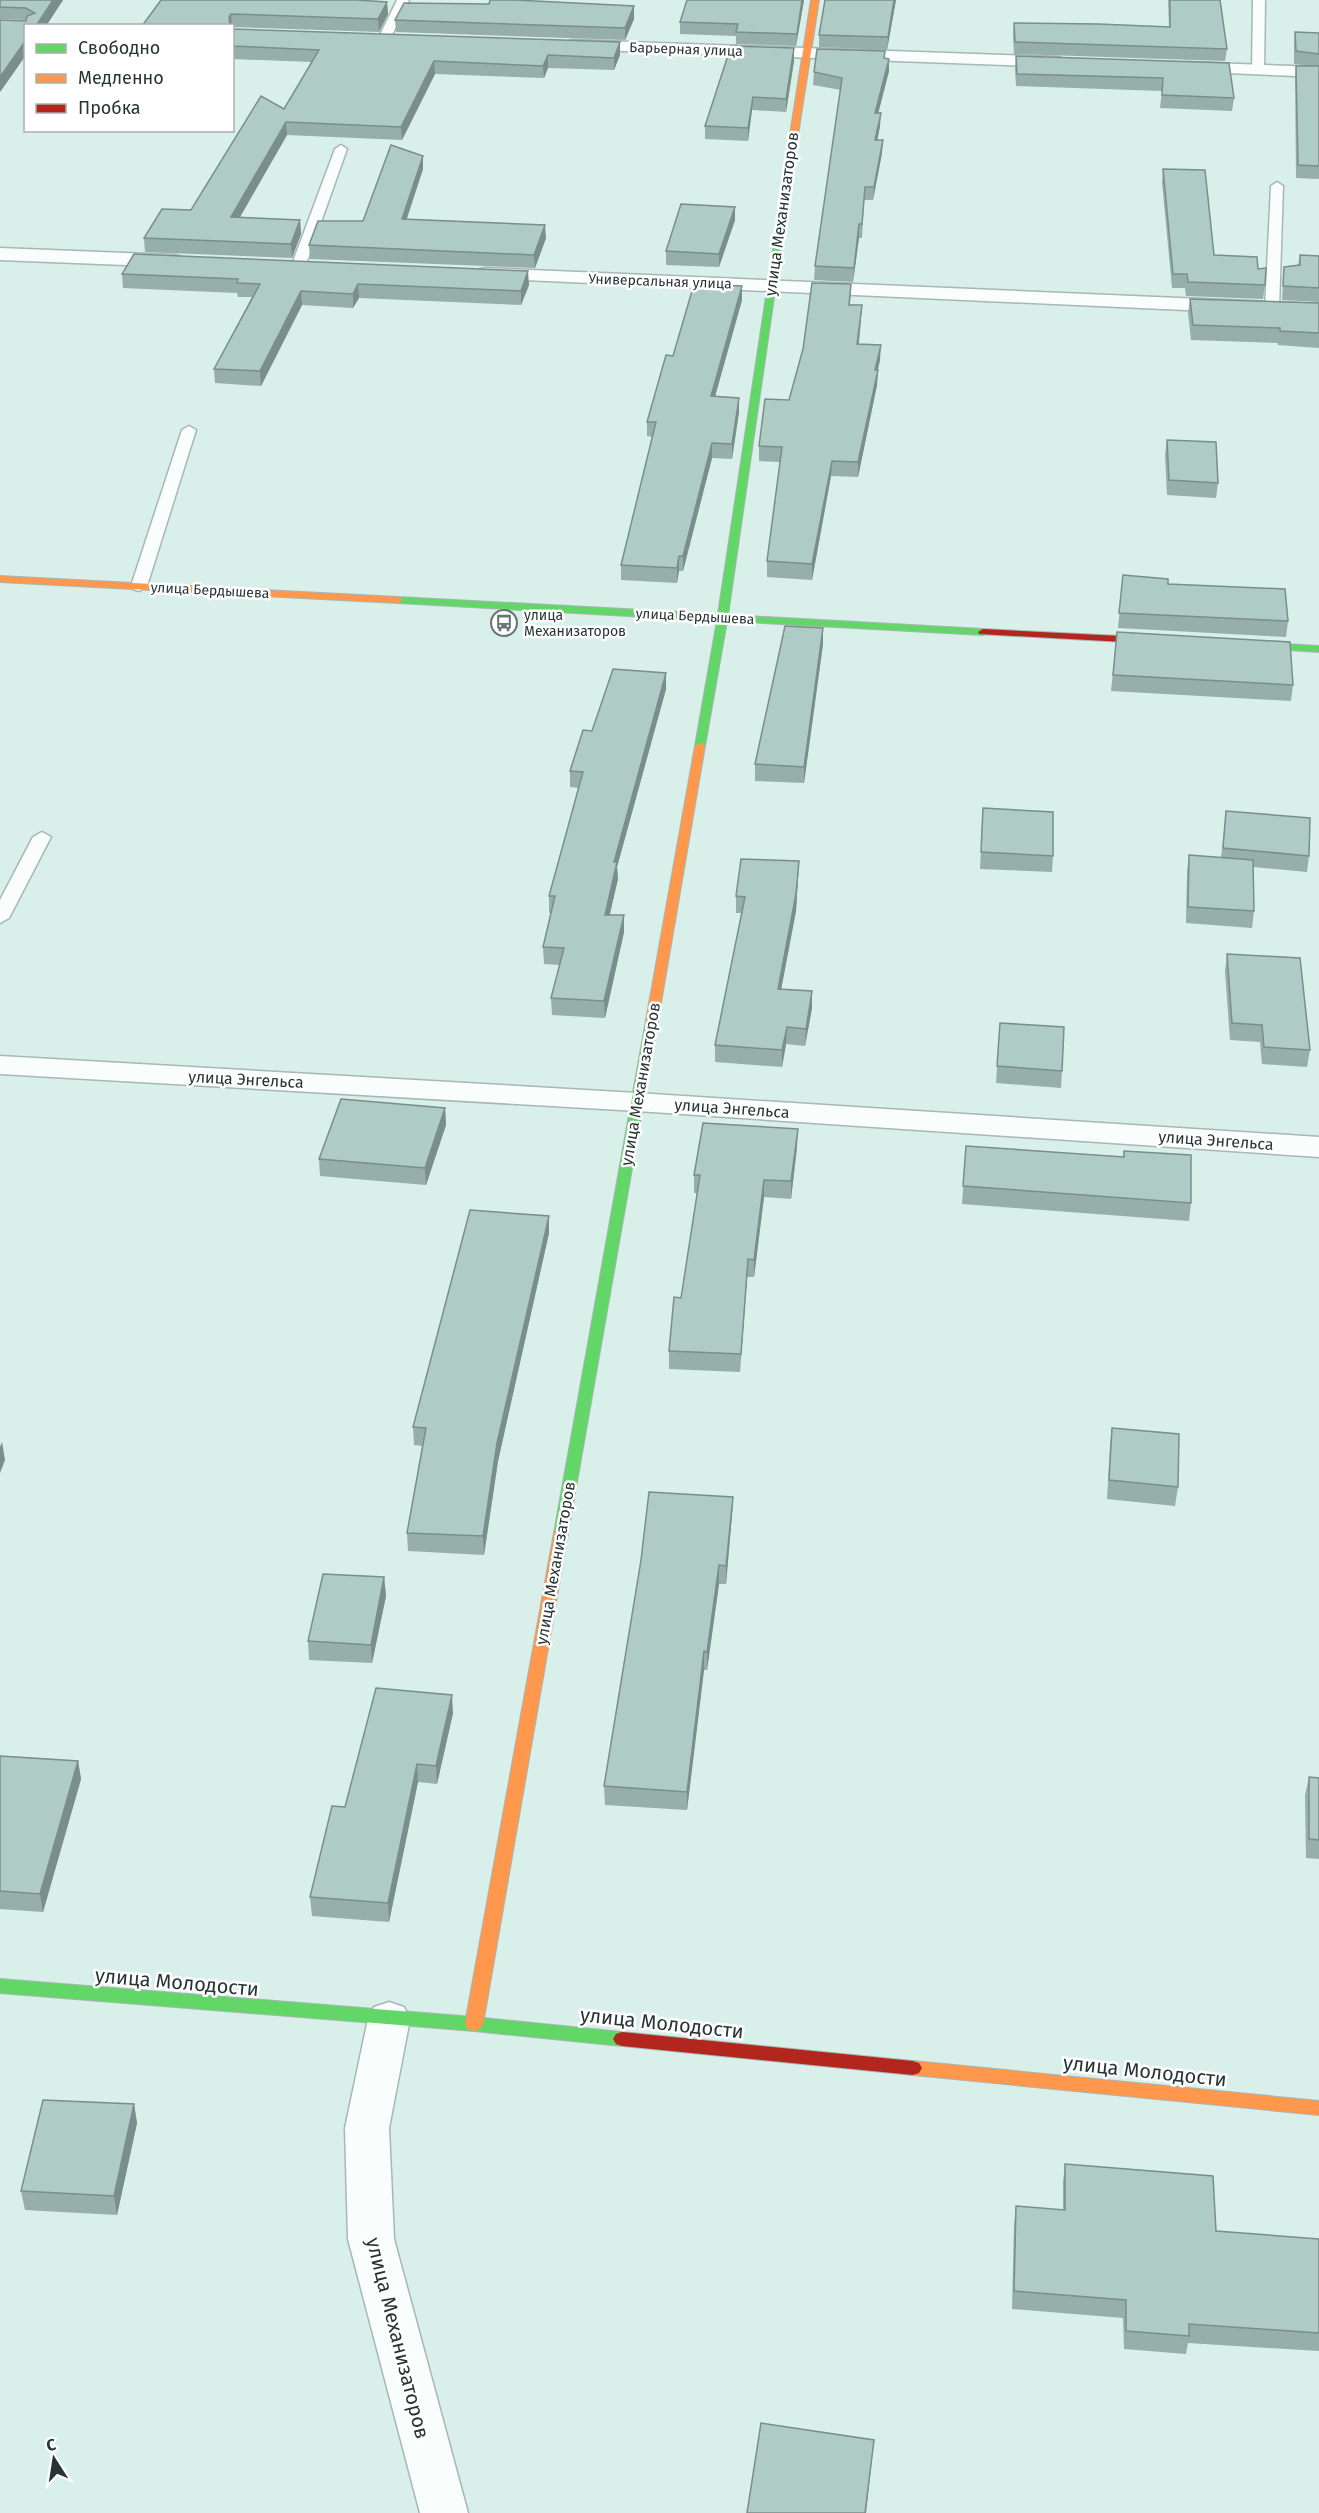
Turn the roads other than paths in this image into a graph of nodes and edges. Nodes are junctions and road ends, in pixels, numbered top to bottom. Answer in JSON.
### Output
{"nodes":[{"id":1,"x":403,"y":0,"type":"edge"},
{"id":2,"x":815,"y":0,"type":"edge"},
{"id":3,"x":1259,"y":0,"type":"edge"},
{"id":4,"x":360,"y":38,"type":"edge"},
{"id":5,"x":384,"y":39,"type":"junction"},
{"id":6,"x":407,"y":40,"type":"edge"},
{"id":7,"x":559,"y":45,"type":"edge"},
{"id":8,"x":805,"y":53,"type":"junction"},
{"id":9,"x":1079,"y":63,"type":"edge"},
{"id":10,"x":1162,"y":66,"type":"edge"},
{"id":11,"x":1258,"y":70,"type":"junction"},
{"id":12,"x":1319,"y":72,"type":"edge"},
{"id":13,"x":340,"y":150,"type":"dead end"},
{"id":14,"x":1277,"y":186,"type":"dead end"},
{"id":15,"x":0,"y":254,"type":"edge"},
{"id":16,"x":191,"y":262,"type":"edge"},
{"id":17,"x":274,"y":266,"type":"edge"},
{"id":18,"x":298,"y":267,"type":"junction"},
{"id":19,"x":322,"y":267,"type":"edge"},
{"id":20,"x":463,"y":273,"type":"edge"},
{"id":21,"x":770,"y":286,"type":"junction"},
{"id":22,"x":1272,"y":309,"type":"junction"},
{"id":23,"x":1319,"y":310,"type":"edge"},
{"id":24,"x":189,"y":430,"type":"dead end"},
{"id":25,"x":0,"y":579,"type":"edge"},
{"id":26,"x":139,"y":586,"type":"junction"},
{"id":27,"x":723,"y":618,"type":"junction"},
{"id":28,"x":1176,"y":642,"type":"edge"},
{"id":29,"x":1236,"y":645,"type":"edge"},
{"id":30,"x":1319,"y":649,"type":"edge"},
{"id":31,"x":42,"y":837,"type":"dead end"},
{"id":32,"x":0,"y":918,"type":"edge"},
{"id":33,"x":0,"y":1065,"type":"edge"},
{"id":34,"x":637,"y":1102,"type":"junction"},
{"id":35,"x":1319,"y":1147,"type":"edge"},
{"id":36,"x":0,"y":1986,"type":"edge"},
{"id":37,"x":388,"y":2019,"type":"junction"},
{"id":38,"x":474,"y":2025,"type":"junction"},
{"id":39,"x":1319,"y":2108,"type":"edge"},
{"id":40,"x":444,"y":2513,"type":"edge"}],
"edges":[{"from":1,"to":5,"type":"lane"},
{"from":2,"to":8,"type":"street","name":"улица Механизаторов"},
{"from":3,"to":11,"type":"lane"},
{"from":4,"to":5,"type":"street"},
{"from":5,"to":6,"type":"street"},
{"from":7,"to":8,"type":"street","name":"Барьерная улица"},
{"from":8,"to":9,"type":"street","name":"Барьерная улица"},
{"from":8,"to":21,"type":"street","name":"улица Механизаторов"},
{"from":10,"to":11,"type":"street"},
{"from":11,"to":12,"type":"street"},
{"from":13,"to":18,"type":"lane"},
{"from":14,"to":22,"type":"lane"},
{"from":15,"to":16,"type":"street"},
{"from":17,"to":18,"type":"street"},
{"from":18,"to":19,"type":"street"},
{"from":20,"to":21,"type":"street","name":"Универсальная улица"},
{"from":21,"to":22,"type":"street","name":"Универсальная улица"},
{"from":21,"to":27,"type":"street","name":"улица Механизаторов"},
{"from":22,"to":23,"type":"street","name":"Универсальная улица"},
{"from":24,"to":26,"type":"lane"},
{"from":25,"to":26,"type":"street","name":"улица Бердышева"},
{"from":26,"to":27,"type":"street","name":"улица Бердышева"},
{"from":27,"to":28,"type":"street","name":"улица Бердышева"},
{"from":27,"to":34,"type":"street","name":"улица Механизаторов"},
{"from":29,"to":30,"type":"street"},
{"from":31,"to":32,"type":"lane"},
{"from":33,"to":34,"type":"street","name":"улица Энгельса"},
{"from":34,"to":35,"type":"street","name":"улица Энгельса"},
{"from":34,"to":38,"type":"street","name":"улица Механизаторов"},
{"from":36,"to":37,"type":"street","name":"улица Молодости"},
{"from":37,"to":38,"type":"street","name":"улица Молодости"},
{"from":37,"to":40,"type":"street","name":"улица Механизаторов"},
{"from":38,"to":39,"type":"street","name":"улица Молодости"}]}
